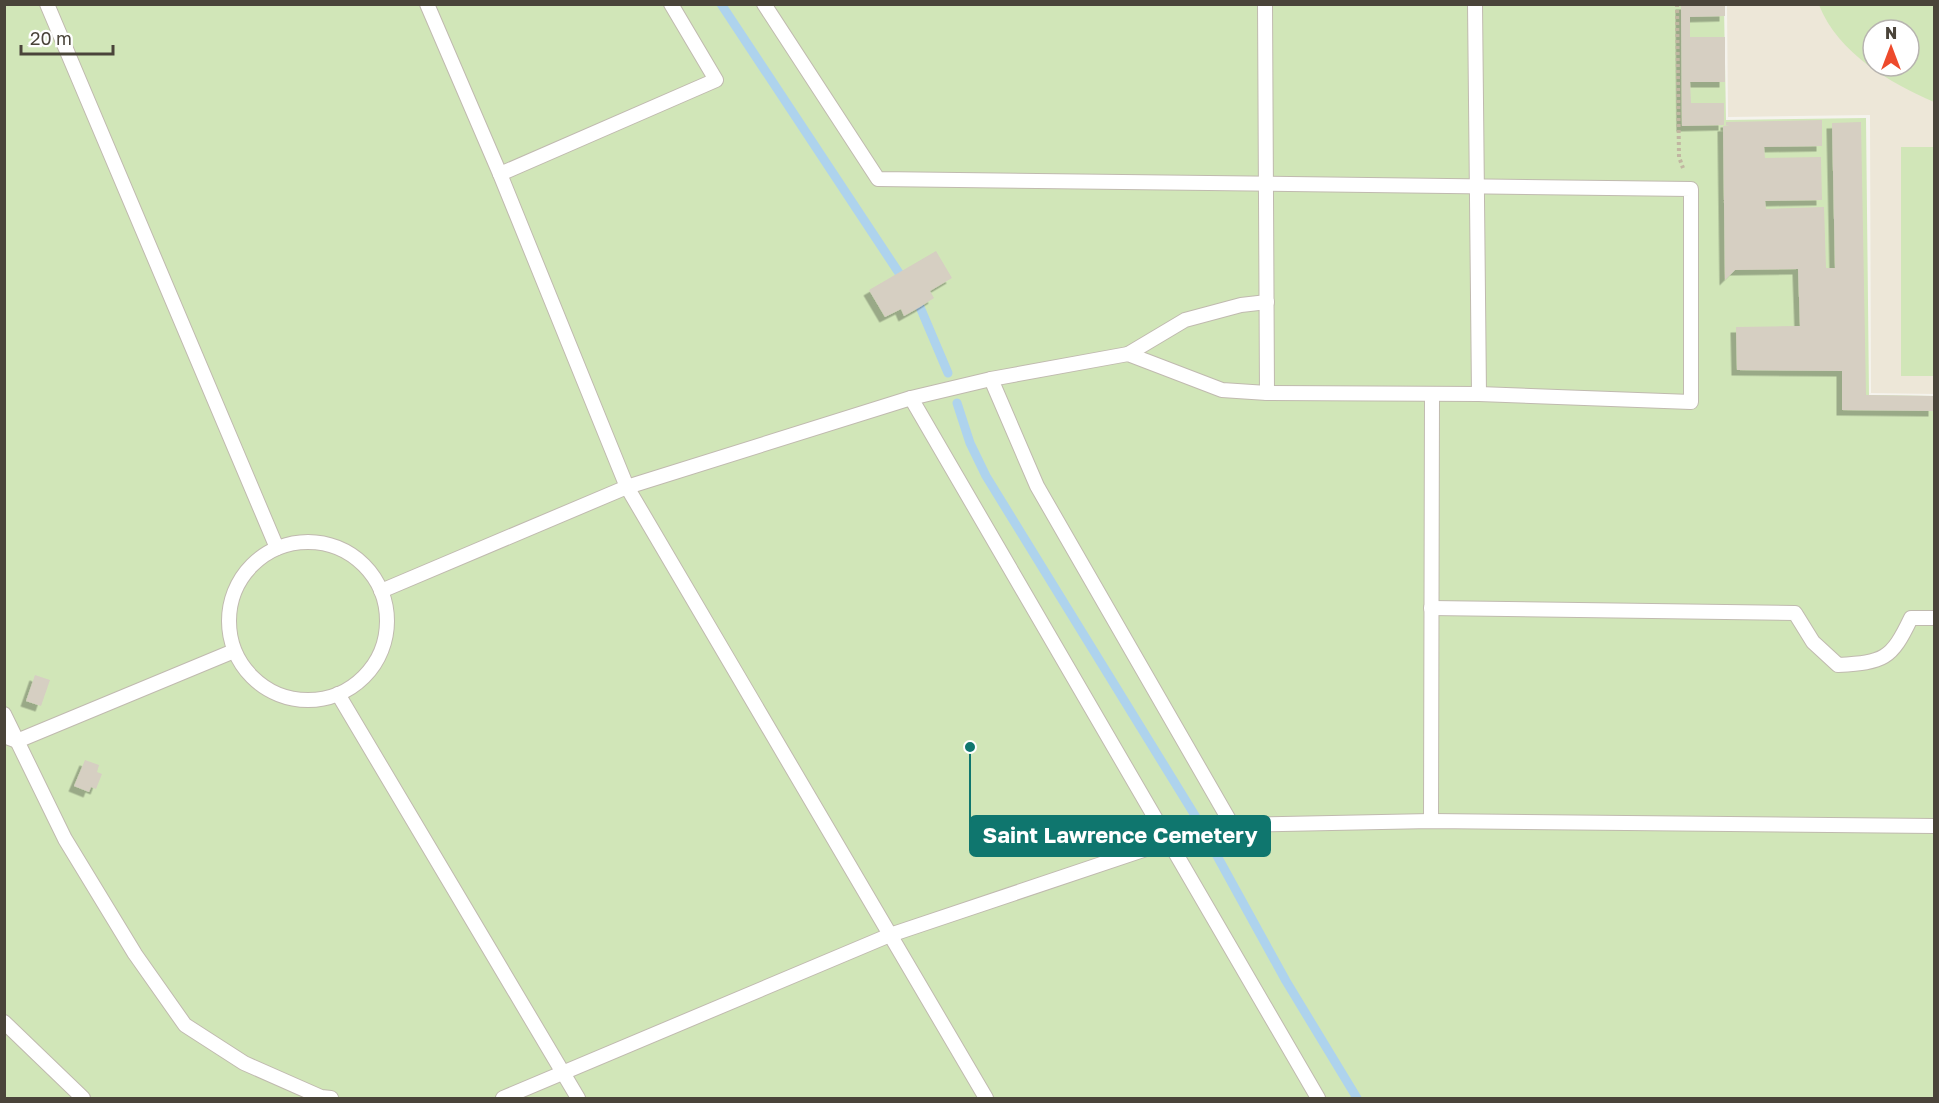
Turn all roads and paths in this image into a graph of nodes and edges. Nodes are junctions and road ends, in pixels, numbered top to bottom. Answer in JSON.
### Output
{"nodes":[{"id":1,"x":47,"y":4,"type":"edge"},
{"id":2,"x":427,"y":4,"type":"edge"},
{"id":3,"x":671,"y":4,"type":"edge"},
{"id":4,"x":764,"y":4,"type":"edge"},
{"id":5,"x":1264,"y":4,"type":"edge"},
{"id":6,"x":1475,"y":4,"type":"edge"},
{"id":7,"x":1677,"y":4,"type":"edge"},
{"id":8,"x":500,"y":174,"type":"junction"},
{"id":9,"x":1266,"y":183,"type":"junction"},
{"id":10,"x":1477,"y":188,"type":"junction"},
{"id":11,"x":1691,"y":189,"type":"junction"},
{"id":12,"x":1267,"y":302,"type":"junction"},
{"id":13,"x":1128,"y":354,"type":"junction"},
{"id":14,"x":991,"y":379,"type":"junction"},
{"id":15,"x":1267,"y":393,"type":"junction"},
{"id":16,"x":1432,"y":394,"type":"junction"},
{"id":17,"x":1479,"y":394,"type":"junction"},
{"id":18,"x":911,"y":398,"type":"junction"},
{"id":19,"x":627,"y":487,"type":"junction"},
{"id":20,"x":277,"y":548,"type":"junction"},
{"id":21,"x":381,"y":591,"type":"junction"},
{"id":22,"x":1431,"y":608,"type":"junction"},
{"id":23,"x":1935,"y":618,"type":"edge"},
{"id":24,"x":234,"y":651,"type":"junction"},
{"id":25,"x":338,"y":694,"type":"junction"},
{"id":26,"x":4,"y":714,"type":"edge"},
{"id":27,"x":11,"y":739,"type":"edge"},
{"id":28,"x":1431,"y":821,"type":"junction"},
{"id":29,"x":1232,"y":825,"type":"junction"},
{"id":30,"x":1935,"y":826,"type":"edge"},
{"id":31,"x":1170,"y":841,"type":"junction"},
{"id":32,"x":890,"y":935,"type":"junction"},
{"id":33,"x":4,"y":1022,"type":"edge"},
{"id":34,"x":564,"y":1074,"type":"junction"},
{"id":35,"x":83,"y":1098,"type":"edge"},
{"id":36,"x":331,"y":1098,"type":"edge"},
{"id":37,"x":503,"y":1098,"type":"edge"},
{"id":38,"x":578,"y":1098,"type":"edge"},
{"id":39,"x":986,"y":1098,"type":"edge"},
{"id":40,"x":1318,"y":1098,"type":"edge"}],
"edges":[{"from":1,"to":20,"type":"lane"},
{"from":2,"to":8,"type":"lane"},
{"from":3,"to":8,"type":"lane"},
{"from":4,"to":9,"type":"lane"},
{"from":5,"to":9,"type":"lane"},
{"from":6,"to":10,"type":"lane"},
{"from":7,"to":11,"type":"path"},
{"from":8,"to":19,"type":"lane"},
{"from":9,"to":10,"type":"lane"},
{"from":9,"to":12,"type":"lane"},
{"from":10,"to":11,"type":"lane"},
{"from":10,"to":17,"type":"lane"},
{"from":11,"to":17,"type":"lane"},
{"from":12,"to":13,"type":"lane"},
{"from":12,"to":15,"type":"lane"},
{"from":13,"to":14,"type":"lane"},
{"from":13,"to":15,"type":"lane"},
{"from":14,"to":18,"type":"lane"},
{"from":14,"to":29,"type":"lane"},
{"from":15,"to":16,"type":"lane"},
{"from":16,"to":17,"type":"lane"},
{"from":16,"to":22,"type":"lane"},
{"from":18,"to":19,"type":"lane"},
{"from":18,"to":31,"type":"lane"},
{"from":19,"to":21,"type":"lane"},
{"from":19,"to":32,"type":"lane"},
{"from":20,"to":21,"type":"lane"},
{"from":20,"to":24,"type":"lane"},
{"from":21,"to":25,"type":"lane"},
{"from":22,"to":23,"type":"lane"},
{"from":22,"to":28,"type":"lane"},
{"from":24,"to":25,"type":"lane"},
{"from":24,"to":27,"type":"lane"},
{"from":25,"to":34,"type":"lane"},
{"from":26,"to":27,"type":"lane"},
{"from":27,"to":36,"type":"lane"},
{"from":28,"to":29,"type":"lane"},
{"from":28,"to":30,"type":"lane"},
{"from":29,"to":31,"type":"lane"},
{"from":31,"to":32,"type":"lane"},
{"from":31,"to":40,"type":"lane"},
{"from":32,"to":34,"type":"lane"},
{"from":32,"to":39,"type":"lane"},
{"from":33,"to":35,"type":"lane"},
{"from":34,"to":37,"type":"lane"},
{"from":34,"to":38,"type":"lane"}]}
